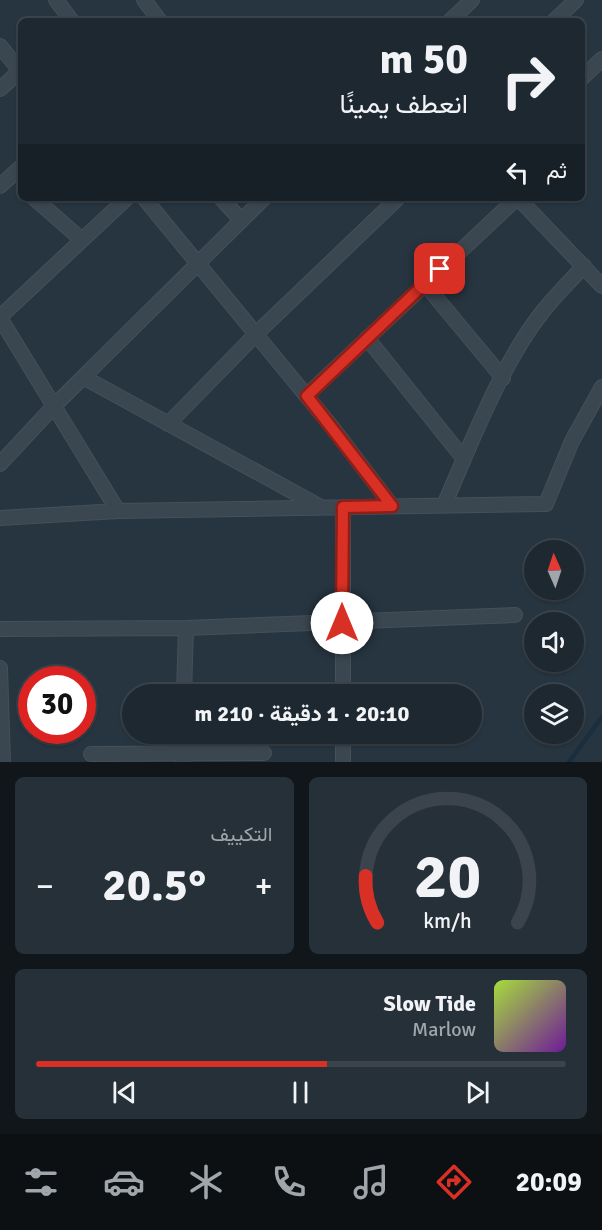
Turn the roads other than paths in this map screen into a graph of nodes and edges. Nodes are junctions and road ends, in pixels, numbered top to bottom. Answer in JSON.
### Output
{"nodes":[{"id":1,"x":56,"y":0,"type":"edge"},
{"id":2,"x":144,"y":0,"type":"edge"},
{"id":3,"x":472,"y":0,"type":"edge"},
{"id":4,"x":576,"y":0,"type":"edge"},
{"id":5,"x":70,"y":18,"type":"edge"},
{"id":6,"x":158,"y":18,"type":"edge"},
{"id":7,"x":453,"y":18,"type":"edge"},
{"id":8,"x":557,"y":18,"type":"edge"},
{"id":9,"x":0,"y":46,"type":"edge"},
{"id":10,"x":602,"y":59,"type":"edge"},
{"id":11,"x":18,"y":69,"type":"edge"},
{"id":12,"x":18,"y":74,"type":"edge"},
{"id":13,"x":585,"y":75,"type":"edge"},
{"id":14,"x":0,"y":89,"type":"edge"},
{"id":15,"x":18,"y":170,"type":"edge"},
{"id":16,"x":6,"y":184,"type":"edge"},
{"id":17,"x":37,"y":201,"type":"edge"},
{"id":18,"x":124,"y":201,"type":"edge"},
{"id":19,"x":147,"y":201,"type":"edge"},
{"id":20,"x":224,"y":201,"type":"edge"},
{"id":21,"x":261,"y":201,"type":"edge"},
{"id":22,"x":395,"y":201,"type":"edge"},
{"id":23,"x":514,"y":201,"type":"edge"},
{"id":24,"x":520,"y":201,"type":"edge"},
{"id":25,"x":241,"y":220,"type":"junction"},
{"id":26,"x":82,"y":240,"type":"junction"},
{"id":27,"x":198,"y":262,"type":"junction"},
{"id":28,"x":584,"y":266,"type":"junction"},
{"id":29,"x":424,"y":283,"type":"junction"},
{"id":30,"x":602,"y":286,"type":"edge"},
{"id":31,"x":0,"y":318,"type":"edge"},
{"id":32,"x":256,"y":334,"type":"junction"},
{"id":33,"x":366,"y":338,"type":"junction"},
{"id":34,"x":83,"y":377,"type":"junction"},
{"id":35,"x":503,"y":378,"type":"junction"},
{"id":36,"x":602,"y":387,"type":"edge"},
{"id":37,"x":307,"y":396,"type":"junction"},
{"id":38,"x":54,"y":406,"type":"junction"},
{"id":39,"x":168,"y":424,"type":"junction"},
{"id":40,"x":464,"y":459,"type":"junction"},
{"id":41,"x":0,"y":464,"type":"edge"},
{"id":42,"x":444,"y":505,"type":"junction"},
{"id":43,"x":392,"y":506,"type":"junction"},
{"id":44,"x":320,"y":507,"type":"junction"},
{"id":45,"x":343,"y":507,"type":"junction"},
{"id":46,"x":118,"y":511,"type":"junction"},
{"id":47,"x":0,"y":518,"type":"edge"},
{"id":48,"x":515,"y":615,"type":"dead end"},
{"id":49,"x":342,"y":623,"type":"junction"},
{"id":50,"x":186,"y":628,"type":"junction"},
{"id":51,"x":0,"y":629,"type":"edge"},
{"id":52,"x":0,"y":668,"type":"edge"},
{"id":53,"x":184,"y":684,"type":"edge"},
{"id":54,"x":343,"y":684,"type":"edge"},
{"id":55,"x":343,"y":744,"type":"edge"},
{"id":56,"x":264,"y":753,"type":"dead end"},
{"id":57,"x":91,"y":754,"type":"dead end"},
{"id":58,"x":2,"y":756,"type":"edge"},
{"id":59,"x":182,"y":758,"type":"edge"},
{"id":60,"x":343,"y":762,"type":"edge"}],
"edges":[{"from":1,"to":5,"type":"street"},
{"from":2,"to":6,"type":"street"},
{"from":3,"to":7,"type":"street"},
{"from":4,"to":8,"type":"street"},
{"from":9,"to":11,"type":"street"},
{"from":10,"to":13,"type":"street"},
{"from":12,"to":14,"type":"street"},
{"from":15,"to":16,"type":"street"},
{"from":17,"to":26,"type":"street"},
{"from":18,"to":26,"type":"street"},
{"from":19,"to":27,"type":"street"},
{"from":20,"to":25,"type":"street"},
{"from":21,"to":25,"type":"street"},
{"from":22,"to":32,"type":"street"},
{"from":23,"to":29,"type":"street"},
{"from":24,"to":28,"type":"street"},
{"from":25,"to":27,"type":"street"},
{"from":26,"to":31,"type":"street"},
{"from":27,"to":32,"type":"street"},
{"from":27,"to":34,"type":"street"},
{"from":28,"to":30,"type":"street"},
{"from":28,"to":35,"type":"street"},
{"from":29,"to":33,"type":"street"},
{"from":29,"to":35,"type":"street"},
{"from":31,"to":38,"type":"street"},
{"from":32,"to":37,"type":"street"},
{"from":32,"to":39,"type":"street"},
{"from":33,"to":37,"type":"street"},
{"from":33,"to":40,"type":"street"},
{"from":34,"to":38,"type":"street"},
{"from":34,"to":39,"type":"street"},
{"from":35,"to":40,"type":"street"},
{"from":36,"to":42,"type":"street"},
{"from":37,"to":43,"type":"street"},
{"from":38,"to":41,"type":"street"},
{"from":38,"to":46,"type":"street"},
{"from":39,"to":44,"type":"street"},
{"from":40,"to":42,"type":"street"},
{"from":42,"to":43,"type":"street"},
{"from":43,"to":45,"type":"street"},
{"from":44,"to":45,"type":"street"},
{"from":44,"to":46,"type":"street"},
{"from":45,"to":49,"type":"street"},
{"from":46,"to":47,"type":"street"},
{"from":48,"to":49,"type":"street"},
{"from":49,"to":50,"type":"street"},
{"from":49,"to":54,"type":"street"},
{"from":50,"to":51,"type":"street"},
{"from":50,"to":53,"type":"street"},
{"from":52,"to":58,"type":"street"},
{"from":55,"to":60,"type":"street"},
{"from":56,"to":59,"type":"street"},
{"from":57,"to":59,"type":"street"}]}
